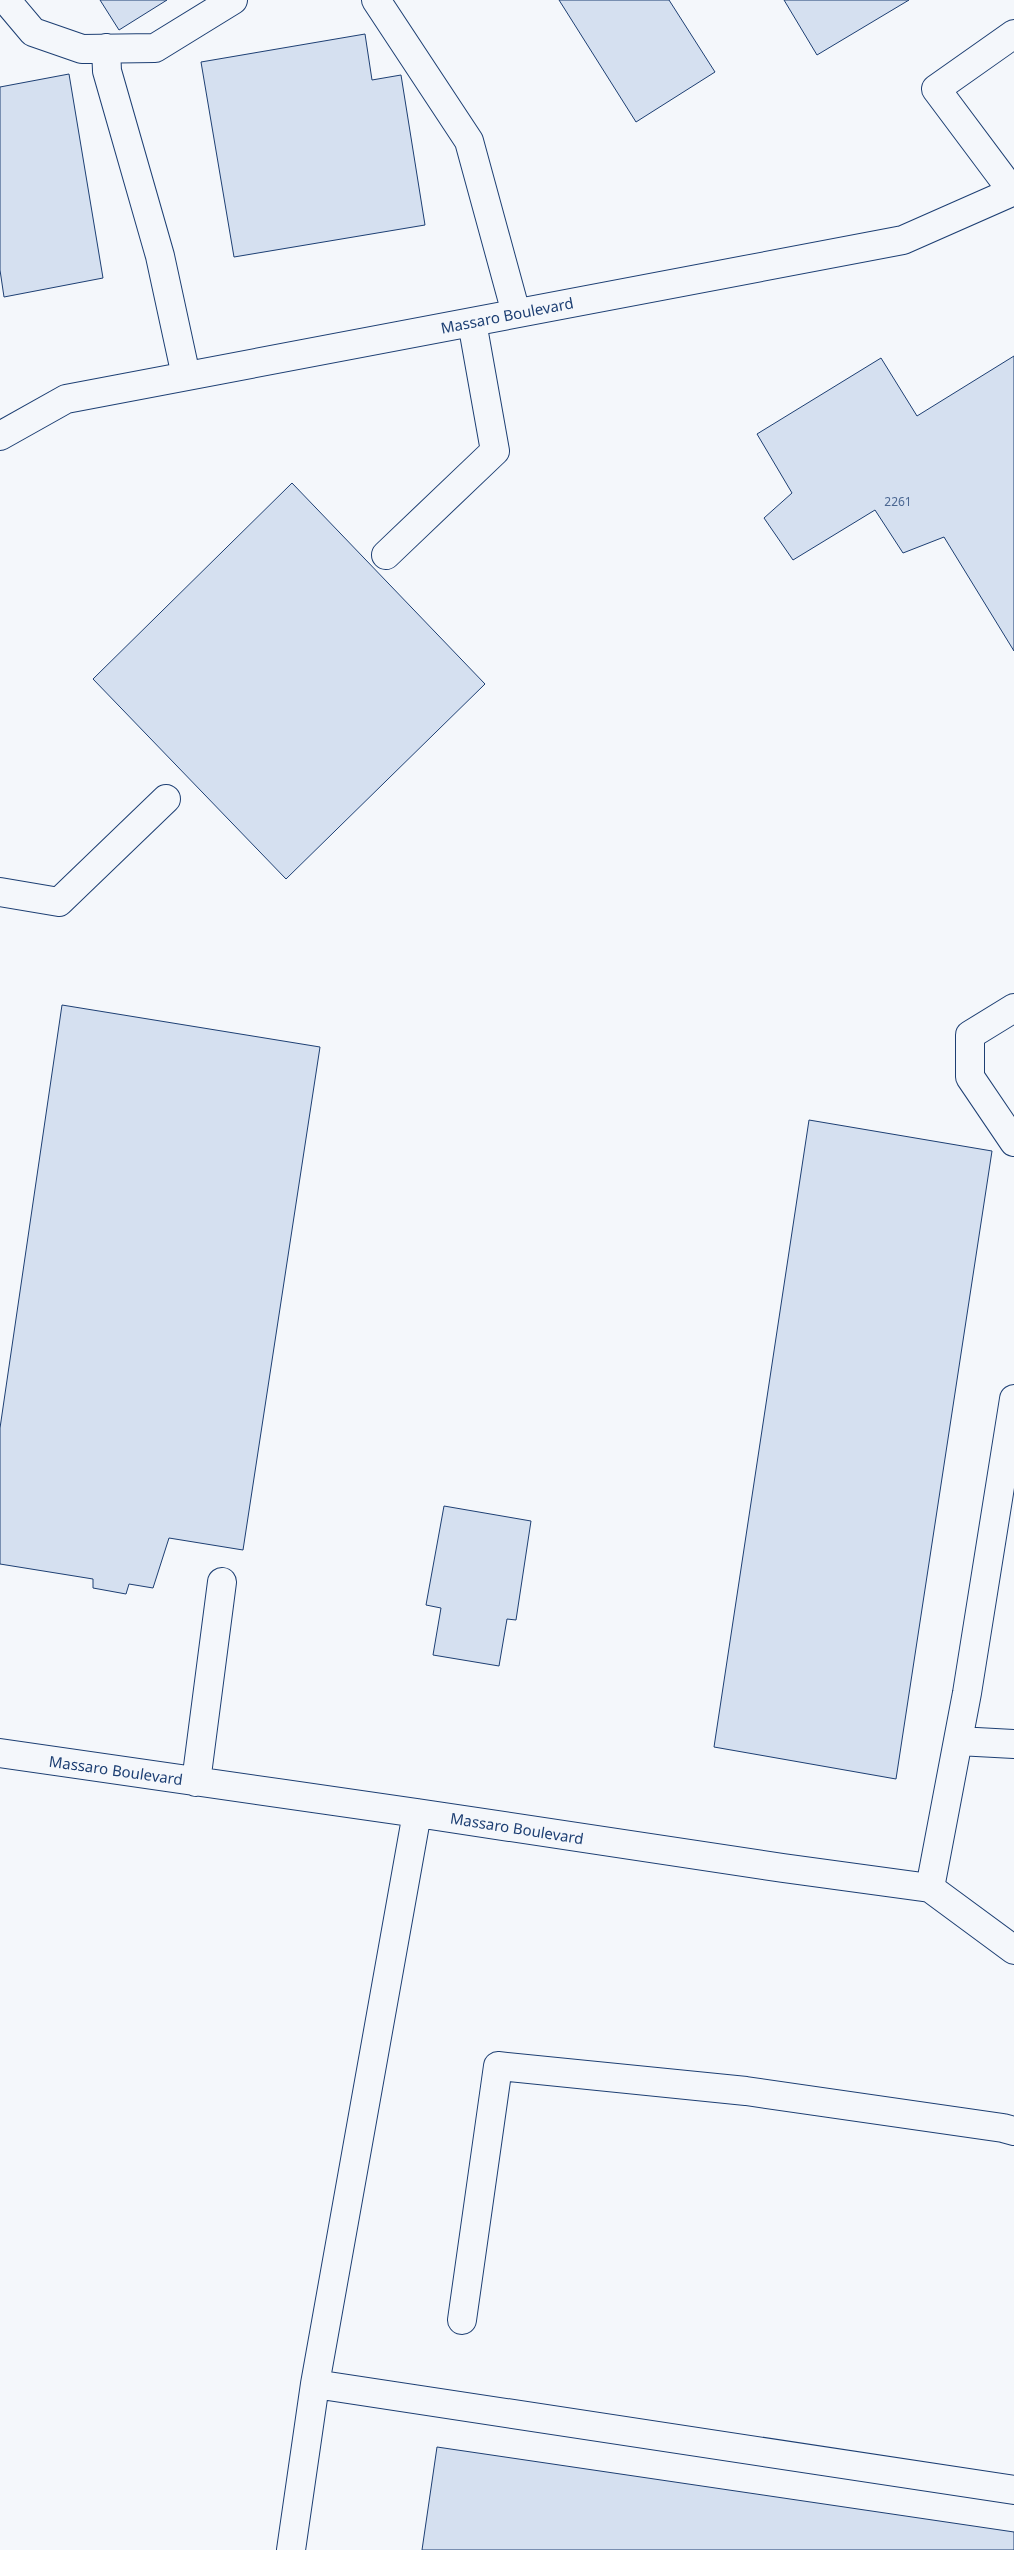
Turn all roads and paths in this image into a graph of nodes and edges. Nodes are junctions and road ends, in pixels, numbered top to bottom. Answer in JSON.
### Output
{"nodes":[{"id":1,"x":6,"y":0,"type":"edge"},
{"id":2,"x":233,"y":0,"type":"edge"},
{"id":3,"x":376,"y":0,"type":"edge"},
{"id":4,"x":1014,"y":34,"type":"edge"},
{"id":5,"x":106,"y":48,"type":"junction"},
{"id":6,"x":1013,"y":191,"type":"edge"},
{"id":7,"x":516,"y":313,"type":"junction"},
{"id":8,"x":472,"y":322,"type":"junction"},
{"id":9,"x":186,"y":376,"type":"junction"},
{"id":10,"x":0,"y":436,"type":"edge"},
{"id":11,"x":386,"y":555,"type":"dead end"},
{"id":12,"x":166,"y":799,"type":"dead end"},
{"id":13,"x":0,"y":892,"type":"edge"},
{"id":14,"x":1014,"y":1008,"type":"edge"},
{"id":15,"x":1014,"y":1142,"type":"edge"},
{"id":16,"x":1014,"y":1399,"type":"edge"},
{"id":17,"x":222,"y":1582,"type":"dead end"},
{"id":18,"x":958,"y":1741,"type":"junction"},
{"id":19,"x":1014,"y":1744,"type":"edge"},
{"id":20,"x":0,"y":1753,"type":"edge"},
{"id":21,"x":196,"y":1782,"type":"junction"},
{"id":22,"x":417,"y":1812,"type":"junction"},
{"id":23,"x":930,"y":1888,"type":"junction"},
{"id":24,"x":1014,"y":1950,"type":"edge"},
{"id":25,"x":1014,"y":2131,"type":"edge"},
{"id":26,"x":462,"y":2320,"type":"dead end"},
{"id":27,"x":315,"y":2384,"type":"junction"},
{"id":28,"x":1014,"y":2490,"type":"edge"},
{"id":29,"x":291,"y":2550,"type":"edge"}],
"edges":[{"from":1,"to":5,"type":"street"},
{"from":2,"to":5,"type":"street"},
{"from":3,"to":7,"type":"street"},
{"from":4,"to":6,"type":"street"},
{"from":5,"to":9,"type":"street"},
{"from":6,"to":7,"type":"street","name":"Massaro Boulevard"},
{"from":7,"to":8,"type":"street","name":"Massaro Boulevard"},
{"from":8,"to":9,"type":"street","name":"Massaro Boulevard"},
{"from":8,"to":11,"type":"street"},
{"from":9,"to":10,"type":"street","name":"Massaro Boulevard"},
{"from":12,"to":13,"type":"street"},
{"from":14,"to":15,"type":"street"},
{"from":16,"to":18,"type":"street"},
{"from":17,"to":21,"type":"street"},
{"from":18,"to":19,"type":"street"},
{"from":18,"to":23,"type":"street"},
{"from":20,"to":21,"type":"street","name":"Massaro Boulevard"},
{"from":21,"to":22,"type":"street","name":"Massaro Boulevard"},
{"from":22,"to":23,"type":"street","name":"Massaro Boulevard"},
{"from":22,"to":27,"type":"street"},
{"from":23,"to":24,"type":"street","name":"Massaro Boulevard"},
{"from":25,"to":26,"type":"street"},
{"from":27,"to":28,"type":"street"},
{"from":27,"to":29,"type":"street"}]}
